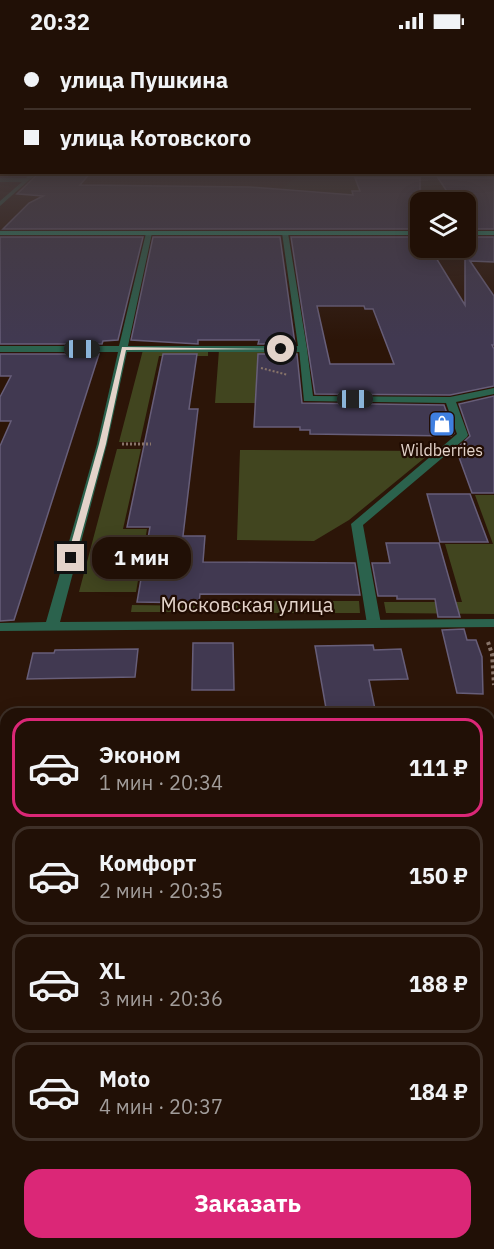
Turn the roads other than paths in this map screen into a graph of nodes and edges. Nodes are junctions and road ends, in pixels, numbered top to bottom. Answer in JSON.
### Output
{"nodes":[{"id":1,"x":0,"y":233,"type":"edge"},
{"id":2,"x":149,"y":233,"type":"junction"},
{"id":3,"x":285,"y":233,"type":"junction"},
{"id":4,"x":410,"y":233,"type":"edge"},
{"id":5,"x":476,"y":233,"type":"edge"},
{"id":6,"x":494,"y":233,"type":"edge"},
{"id":7,"x":124,"y":348,"type":"junction"},
{"id":8,"x":0,"y":349,"type":"edge"},
{"id":9,"x":303,"y":349,"type":"junction"},
{"id":10,"x":494,"y":391,"type":"edge"},
{"id":11,"x":450,"y":400,"type":"junction"},
{"id":12,"x":488,"y":623,"type":"edge"},
{"id":13,"x":374,"y":624,"type":"junction"},
{"id":14,"x":52,"y":626,"type":"junction"},
{"id":15,"x":0,"y":627,"type":"edge"}],
"edges":[{"from":1,"to":2,"type":"street"},
{"from":2,"to":3,"type":"street"},
{"from":2,"to":7,"type":"street"},
{"from":3,"to":4,"type":"street"},
{"from":3,"to":9,"type":"street"},
{"from":5,"to":6,"type":"street"},
{"from":7,"to":8,"type":"street"},
{"from":7,"to":9,"type":"street"},
{"from":7,"to":14,"type":"street"},
{"from":9,"to":11,"type":"street"},
{"from":10,"to":11,"type":"street"},
{"from":11,"to":13,"type":"street"},
{"from":12,"to":13,"type":"street","name":"Московская улица"},
{"from":13,"to":14,"type":"street","name":"Московская улица"},
{"from":14,"to":15,"type":"street","name":"Московская улица"}]}
